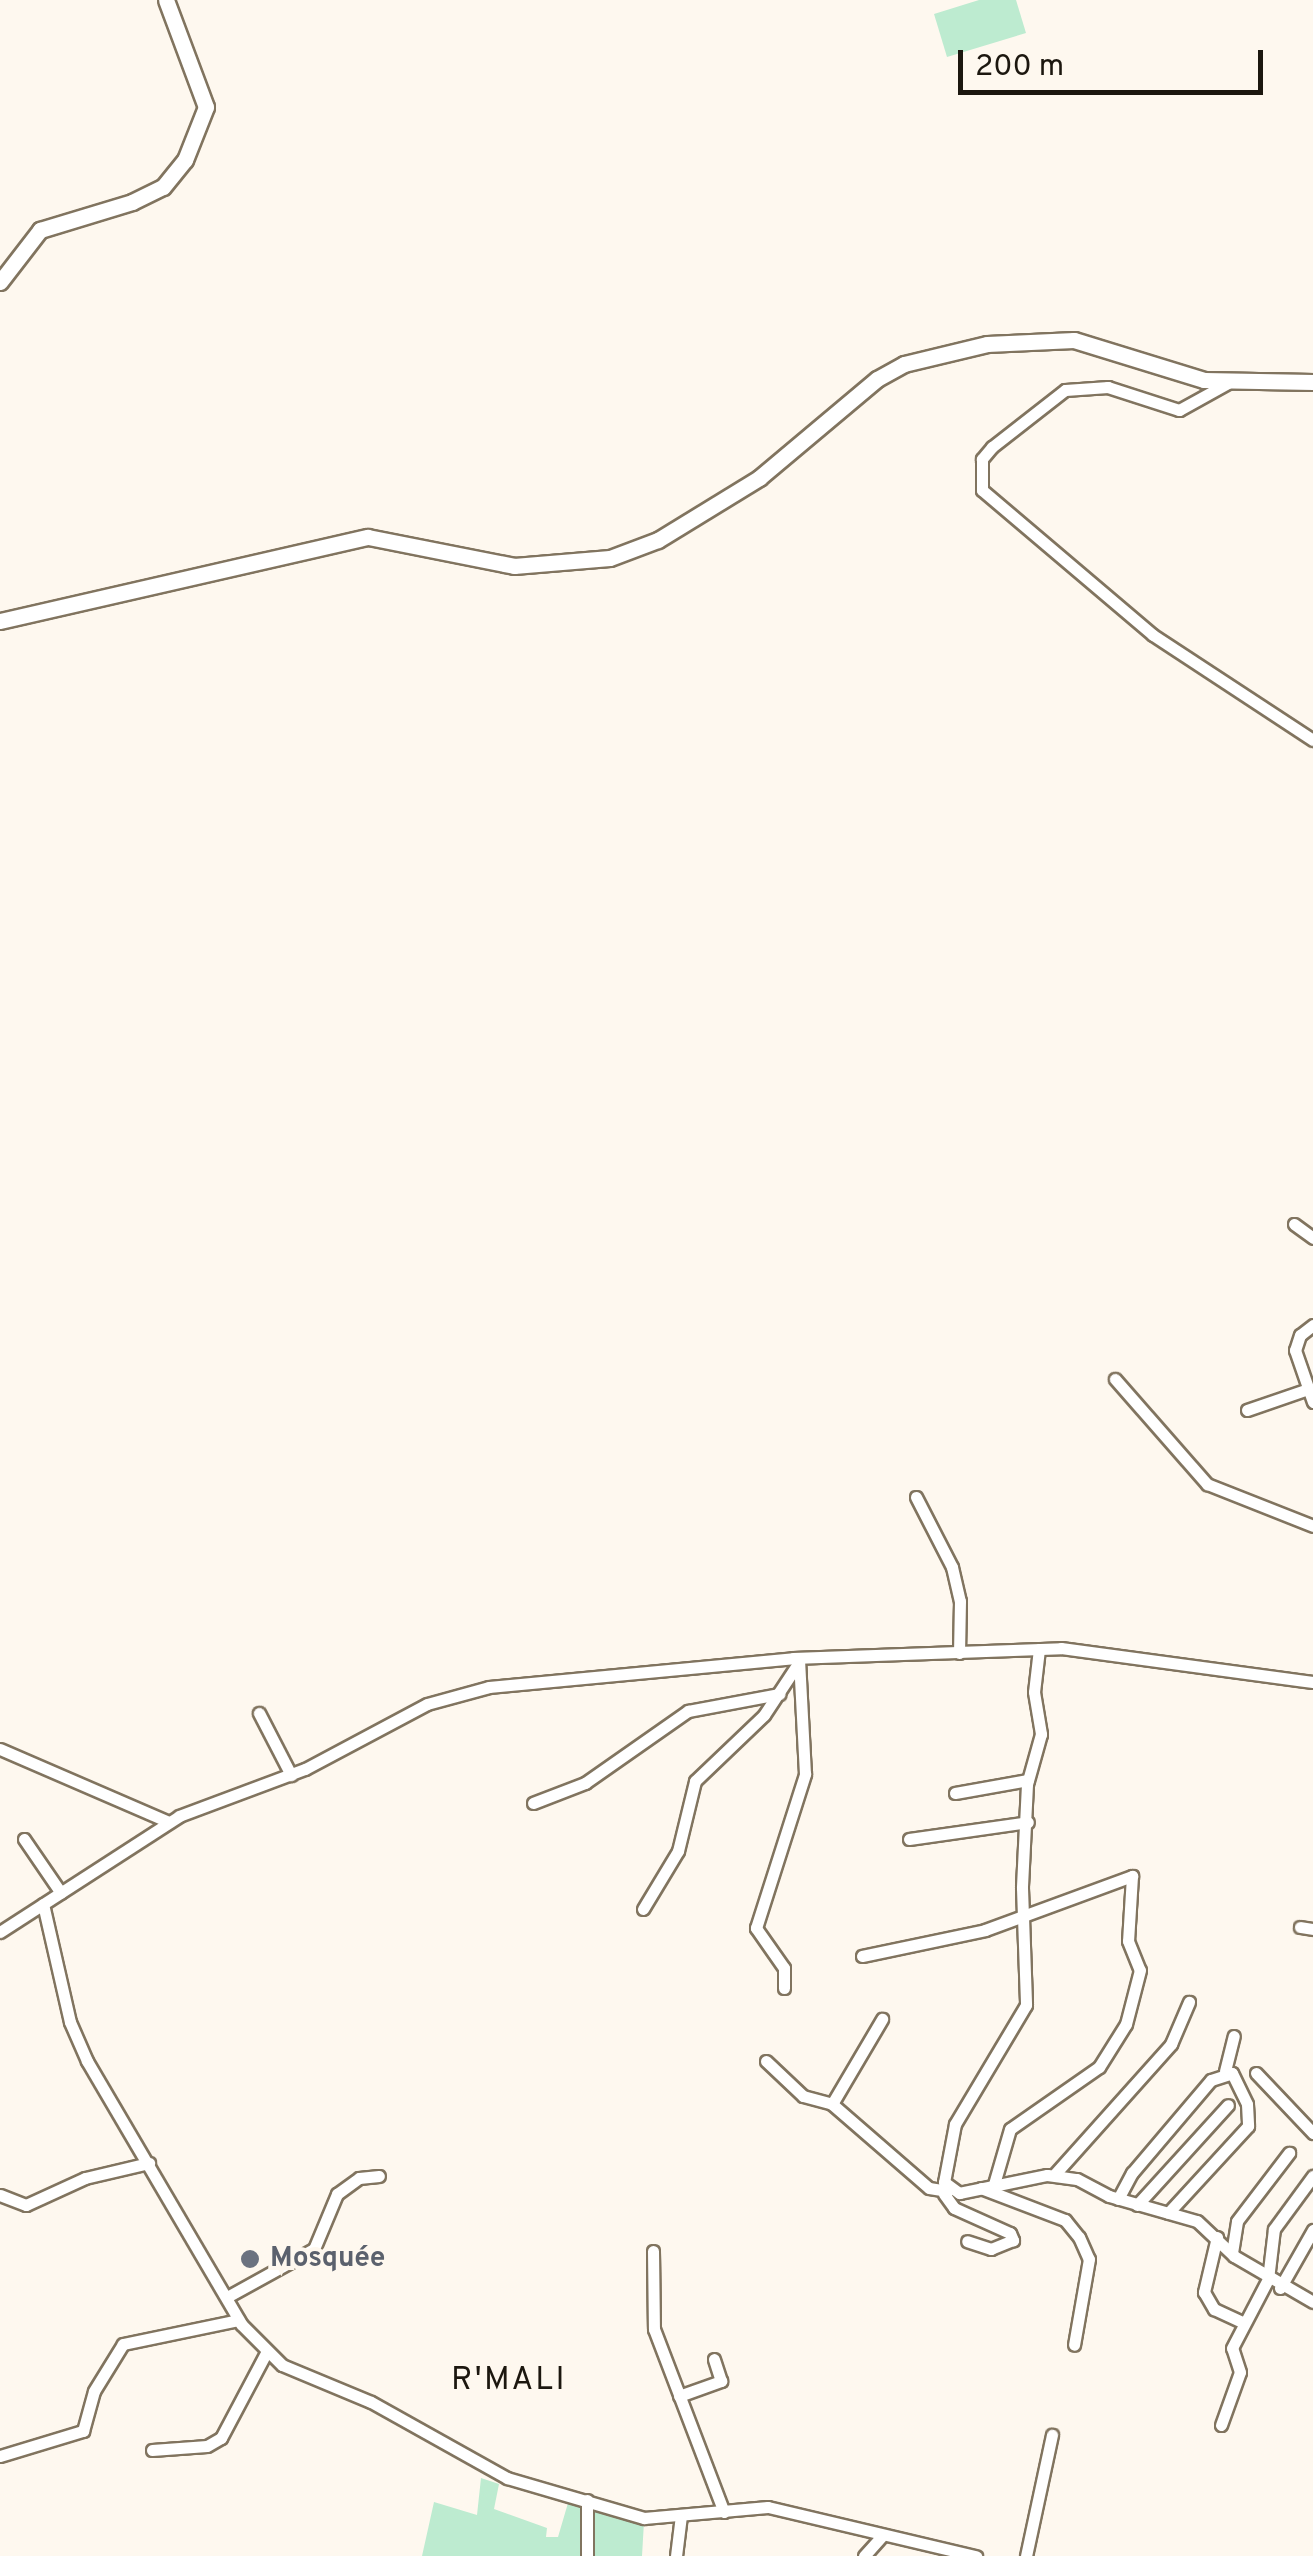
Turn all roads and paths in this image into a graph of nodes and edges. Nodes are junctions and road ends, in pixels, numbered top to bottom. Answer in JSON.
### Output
{"nodes":[{"id":1,"x":166,"y":0,"type":"edge"},
{"id":2,"x":0,"y":282,"type":"edge"},
{"id":3,"x":1228,"y":382,"type":"junction"},
{"id":4,"x":1313,"y":382,"type":"edge"},
{"id":5,"x":0,"y":621,"type":"edge"},
{"id":6,"x":1313,"y":740,"type":"edge"},
{"id":7,"x":1294,"y":1224,"type":"dead end"},
{"id":8,"x":1313,"y":1238,"type":"edge"},
{"id":9,"x":1313,"y":1325,"type":"edge"},
{"id":10,"x":1114,"y":1379,"type":"dead end"},
{"id":11,"x":1308,"y":1389,"type":"junction"},
{"id":12,"x":1313,"y":1402,"type":"edge"},
{"id":13,"x":1247,"y":1410,"type":"dead end"},
{"id":14,"x":916,"y":1497,"type":"dead end"},
{"id":15,"x":1313,"y":1526,"type":"edge"},
{"id":16,"x":1040,"y":1648,"type":"junction"},
{"id":17,"x":959,"y":1653,"type":"junction"},
{"id":18,"x":799,"y":1658,"type":"junction"},
{"id":19,"x":1313,"y":1682,"type":"edge"},
{"id":20,"x":782,"y":1693,"type":"junction"},
{"id":21,"x":259,"y":1714,"type":"dead end"},
{"id":22,"x":2,"y":1749,"type":"edge"},
{"id":23,"x":291,"y":1774,"type":"junction"},
{"id":24,"x":1028,"y":1780,"type":"junction"},
{"id":25,"x":955,"y":1792,"type":"dead end"},
{"id":26,"x":533,"y":1803,"type":"dead end"},
{"id":27,"x":169,"y":1822,"type":"junction"},
{"id":28,"x":1028,"y":1822,"type":"junction"},
{"id":29,"x":24,"y":1839,"type":"dead end"},
{"id":30,"x":909,"y":1839,"type":"dead end"},
{"id":31,"x":61,"y":1893,"type":"junction"},
{"id":32,"x":43,"y":1904,"type":"junction"},
{"id":33,"x":643,"y":1909,"type":"dead end"},
{"id":34,"x":1022,"y":1915,"type":"junction"},
{"id":35,"x":0,"y":1932,"type":"edge"},
{"id":36,"x":862,"y":1956,"type":"dead end"},
{"id":37,"x":784,"y":1988,"type":"dead end"},
{"id":38,"x":1188,"y":2002,"type":"dead end"},
{"id":39,"x":882,"y":2019,"type":"dead end"},
{"id":40,"x":1234,"y":2036,"type":"dead end"},
{"id":41,"x":766,"y":2060,"type":"dead end"},
{"id":42,"x":1225,"y":2072,"type":"junction"},
{"id":43,"x":1256,"y":2074,"type":"dead end"},
{"id":44,"x":832,"y":2104,"type":"junction"},
{"id":45,"x":1228,"y":2105,"type":"dead end"},
{"id":46,"x":1313,"y":2133,"type":"edge"},
{"id":47,"x":1289,"y":2153,"type":"dead end"},
{"id":48,"x":149,"y":2163,"type":"junction"},
{"id":49,"x":1054,"y":2175,"type":"junction"},
{"id":50,"x":379,"y":2176,"type":"dead end"},
{"id":51,"x":1313,"y":2176,"type":"edge"},
{"id":52,"x":988,"y":2186,"type":"junction"},
{"id":53,"x":946,"y":2192,"type":"junction"},
{"id":54,"x":0,"y":2196,"type":"edge"},
{"id":55,"x":1118,"y":2199,"type":"junction"},
{"id":56,"x":1137,"y":2205,"type":"junction"},
{"id":57,"x":1168,"y":2213,"type":"junction"},
{"id":58,"x":1313,"y":2230,"type":"edge"},
{"id":59,"x":1217,"y":2238,"type":"junction"},
{"id":60,"x":967,"y":2241,"type":"dead end"},
{"id":61,"x":653,"y":2252,"type":"dead end"},
{"id":62,"x":1232,"y":2253,"type":"junction"},
{"id":63,"x":1268,"y":2279,"type":"junction"},
{"id":64,"x":1280,"y":2288,"type":"junction"},
{"id":65,"x":226,"y":2297,"type":"junction"},
{"id":66,"x":1313,"y":2302,"type":"edge"},
{"id":67,"x":239,"y":2320,"type":"junction"},
{"id":68,"x":1242,"y":2322,"type":"junction"},
{"id":69,"x":1074,"y":2345,"type":"dead end"},
{"id":70,"x":266,"y":2353,"type":"junction"},
{"id":71,"x":714,"y":2359,"type":"dead end"},
{"id":72,"x":679,"y":2396,"type":"junction"},
{"id":73,"x":1220,"y":2425,"type":"dead end"},
{"id":74,"x":1052,"y":2435,"type":"dead end"},
{"id":75,"x":152,"y":2450,"type":"dead end"},
{"id":76,"x":0,"y":2456,"type":"edge"},
{"id":77,"x":587,"y":2500,"type":"junction"},
{"id":78,"x":724,"y":2512,"type":"junction"},
{"id":79,"x":681,"y":2518,"type":"junction"},
{"id":80,"x":881,"y":2537,"type":"junction"},
{"id":81,"x":587,"y":2556,"type":"edge"},
{"id":82,"x":676,"y":2556,"type":"edge"},
{"id":83,"x":864,"y":2556,"type":"edge"},
{"id":84,"x":976,"y":2556,"type":"edge"},
{"id":85,"x":1026,"y":2556,"type":"edge"}],
"edges":[{"from":1,"to":2,"type":"main road"},
{"from":3,"to":4,"type":"main road"},
{"from":3,"to":5,"type":"main road"},
{"from":3,"to":6,"type":"street"},
{"from":7,"to":8,"type":"street"},
{"from":9,"to":11,"type":"street"},
{"from":10,"to":15,"type":"street"},
{"from":11,"to":12,"type":"street"},
{"from":11,"to":13,"type":"street"},
{"from":14,"to":17,"type":"street"},
{"from":16,"to":17,"type":"street"},
{"from":16,"to":19,"type":"street"},
{"from":16,"to":24,"type":"street"},
{"from":17,"to":18,"type":"street"},
{"from":18,"to":20,"type":"street"},
{"from":18,"to":23,"type":"street"},
{"from":18,"to":37,"type":"street"},
{"from":20,"to":26,"type":"street"},
{"from":20,"to":33,"type":"street"},
{"from":21,"to":23,"type":"street"},
{"from":22,"to":27,"type":"street"},
{"from":23,"to":27,"type":"street"},
{"from":24,"to":25,"type":"street"},
{"from":24,"to":28,"type":"street"},
{"from":27,"to":31,"type":"street"},
{"from":28,"to":30,"type":"street"},
{"from":28,"to":34,"type":"street"},
{"from":29,"to":31,"type":"street"},
{"from":31,"to":32,"type":"street"},
{"from":32,"to":35,"type":"street"},
{"from":32,"to":48,"type":"street"},
{"from":34,"to":36,"type":"street"},
{"from":34,"to":52,"type":"street"},
{"from":34,"to":53,"type":"street"},
{"from":38,"to":49,"type":"street"},
{"from":39,"to":44,"type":"street"},
{"from":40,"to":42,"type":"street"},
{"from":41,"to":44,"type":"street"},
{"from":42,"to":55,"type":"street"},
{"from":42,"to":57,"type":"street"},
{"from":43,"to":46,"type":"street"},
{"from":44,"to":53,"type":"street"},
{"from":45,"to":56,"type":"street"},
{"from":47,"to":62,"type":"street"},
{"from":48,"to":54,"type":"street"},
{"from":48,"to":65,"type":"street"},
{"from":49,"to":52,"type":"street"},
{"from":49,"to":55,"type":"street"},
{"from":50,"to":65,"type":"street"},
{"from":51,"to":63,"type":"street"},
{"from":52,"to":53,"type":"street"},
{"from":52,"to":69,"type":"street"},
{"from":53,"to":60,"type":"street"},
{"from":55,"to":56,"type":"street"},
{"from":56,"to":57,"type":"street"},
{"from":57,"to":59,"type":"street"},
{"from":58,"to":64,"type":"street"},
{"from":59,"to":62,"type":"street"},
{"from":59,"to":68,"type":"street"},
{"from":61,"to":72,"type":"street"},
{"from":62,"to":63,"type":"street"},
{"from":63,"to":64,"type":"street"},
{"from":63,"to":68,"type":"street"},
{"from":64,"to":66,"type":"street"},
{"from":65,"to":67,"type":"street"},
{"from":67,"to":70,"type":"street"},
{"from":67,"to":76,"type":"street"},
{"from":68,"to":73,"type":"street"},
{"from":70,"to":75,"type":"street"},
{"from":70,"to":77,"type":"street"},
{"from":71,"to":72,"type":"street"},
{"from":72,"to":78,"type":"street"},
{"from":74,"to":85,"type":"street"},
{"from":77,"to":79,"type":"street"},
{"from":77,"to":81,"type":"street"},
{"from":78,"to":79,"type":"street"},
{"from":78,"to":80,"type":"street"},
{"from":79,"to":82,"type":"street"},
{"from":80,"to":83,"type":"street"},
{"from":80,"to":84,"type":"street"}]}
